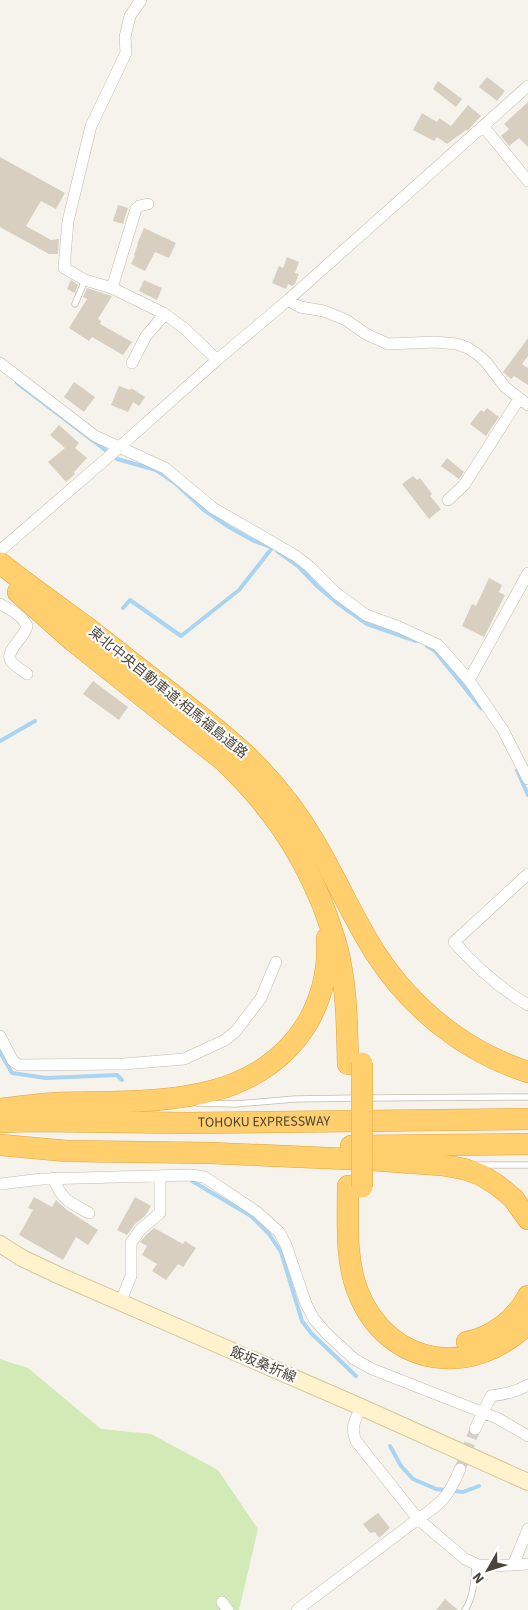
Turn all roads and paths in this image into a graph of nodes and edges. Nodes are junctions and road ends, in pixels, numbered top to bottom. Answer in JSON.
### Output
{"nodes":[{"id":1,"x":141,"y":0,"type":"edge"},
{"id":2,"x":528,"y":86,"type":"edge"},
{"id":3,"x":483,"y":126,"type":"junction"},
{"id":4,"x":528,"y":181,"type":"edge"},
{"id":5,"x":148,"y":204,"type":"dead end"},
{"id":6,"x":85,"y":280,"type":"junction"},
{"id":7,"x":112,"y":288,"type":"junction"},
{"id":8,"x":288,"y":300,"type":"junction"},
{"id":9,"x":75,"y":304,"type":"dead end"},
{"id":10,"x":165,"y":314,"type":"junction"},
{"id":11,"x":217,"y":360,"type":"junction"},
{"id":12,"x":0,"y":363,"type":"edge"},
{"id":13,"x":132,"y":363,"type":"dead end"},
{"id":14,"x":524,"y":402,"type":"edge"},
{"id":15,"x":112,"y":453,"type":"junction"},
{"id":16,"x":448,"y":500,"type":"dead end"},
{"id":17,"x":1,"y":556,"type":"edge"},
{"id":18,"x":528,"y":573,"type":"edge"},
{"id":19,"x":0,"y":578,"type":"edge"},
{"id":20,"x":0,"y":604,"type":"edge"},
{"id":21,"x":27,"y":674,"type":"dead end"},
{"id":22,"x":469,"y":680,"type":"junction"},
{"id":23,"x":528,"y":778,"type":"edge"},
{"id":24,"x":329,"y":870,"type":"junction"},
{"id":25,"x":528,"y":874,"type":"edge"},
{"id":26,"x":316,"y":889,"type":"junction"},
{"id":27,"x":276,"y":962,"type":"dead end"},
{"id":28,"x":528,"y":1005,"type":"edge"},
{"id":29,"x":0,"y":1036,"type":"edge"},
{"id":30,"x":355,"y":1063,"type":"junction"},
{"id":31,"x":528,"y":1072,"type":"edge"},
{"id":32,"x":528,"y":1097,"type":"edge"},
{"id":33,"x":148,"y":1101,"type":"junction"},
{"id":34,"x":184,"y":1103,"type":"dead end"},
{"id":35,"x":193,"y":1103,"type":"dead end"},
{"id":36,"x":0,"y":1109,"type":"edge"},
{"id":37,"x":528,"y":1119,"type":"edge"},
{"id":38,"x":0,"y":1122,"type":"edge"},
{"id":39,"x":0,"y":1144,"type":"edge"},
{"id":40,"x":528,"y":1144,"type":"edge"},
{"id":41,"x":442,"y":1165,"type":"junction"},
{"id":42,"x":528,"y":1165,"type":"edge"},
{"id":43,"x":160,"y":1176,"type":"junction"},
{"id":44,"x":52,"y":1178,"type":"junction"},
{"id":45,"x":0,"y":1184,"type":"edge"},
{"id":46,"x":354,"y":1186,"type":"junction"},
{"id":47,"x":89,"y":1213,"type":"dead end"},
{"id":48,"x":528,"y":1219,"type":"edge"},
{"id":49,"x":0,"y":1244,"type":"edge"},
{"id":50,"x":528,"y":1296,"type":"edge"},
{"id":51,"x":120,"y":1303,"type":"junction"},
{"id":52,"x":528,"y":1322,"type":"edge"},
{"id":53,"x":528,"y":1385,"type":"edge"},
{"id":54,"x":360,"y":1407,"type":"junction"},
{"id":55,"x":482,"y":1414,"type":"junction"},
{"id":56,"x":476,"y":1429,"type":"tunnel mouth"},
{"id":57,"x":528,"y":1436,"type":"edge"},
{"id":58,"x":460,"y":1469,"type":"tunnel mouth"},
{"id":59,"x":528,"y":1482,"type":"edge"},
{"id":60,"x":418,"y":1519,"type":"junction"},
{"id":61,"x":528,"y":1529,"type":"edge"},
{"id":62,"x":475,"y":1564,"type":"junction"},
{"id":63,"x":528,"y":1564,"type":"edge"},
{"id":64,"x":513,"y":1565,"type":"junction"},
{"id":65,"x":297,"y":1610,"type":"edge"},
{"id":66,"x":465,"y":1610,"type":"edge"}],
"edges":[{"from":1,"to":6,"type":"street"},
{"from":2,"to":3,"type":"street"},
{"from":3,"to":4,"type":"street"},
{"from":3,"to":8,"type":"street"},
{"from":5,"to":7,"type":"street"},
{"from":6,"to":7,"type":"street"},
{"from":6,"to":9,"type":"lane"},
{"from":7,"to":10,"type":"street"},
{"from":8,"to":11,"type":"street"},
{"from":8,"to":14,"type":"street"},
{"from":10,"to":11,"type":"street"},
{"from":10,"to":13,"type":"street"},
{"from":11,"to":15,"type":"street"},
{"from":12,"to":15,"type":"street"},
{"from":14,"to":16,"type":"street"},
{"from":15,"to":17,"type":"street"},
{"from":15,"to":22,"type":"street"},
{"from":17,"to":24,"type":"highway","name":"東北中央自動車道;相馬福島道路"},
{"from":18,"to":22,"type":"street"},
{"from":19,"to":26,"type":"highway","name":"東北中央自動車道;相馬福島道路"},
{"from":20,"to":21,"type":"street"},
{"from":22,"to":23,"type":"street"},
{"from":24,"to":30,"type":"highway"},
{"from":24,"to":31,"type":"highway"},
{"from":25,"to":28,"type":"street"},
{"from":26,"to":30,"type":"highway"},
{"from":26,"to":33,"type":"highway"},
{"from":27,"to":29,"type":"street"},
{"from":30,"to":46,"type":"highway"},
{"from":32,"to":35,"type":"lane"},
{"from":33,"to":34,"type":"lane"},
{"from":33,"to":36,"type":"highway"},
{"from":37,"to":38,"type":"highway","name":"TOHOKU EXPRESSWAY"},
{"from":39,"to":40,"type":"highway","name":"TOHOKU EXPRESSWAY"},
{"from":39,"to":41,"type":"highway"},
{"from":41,"to":42,"type":"lane"},
{"from":41,"to":48,"type":"highway"},
{"from":43,"to":44,"type":"street"},
{"from":43,"to":51,"type":"street"},
{"from":43,"to":55,"type":"street"},
{"from":44,"to":45,"type":"street"},
{"from":44,"to":47,"type":"street"},
{"from":46,"to":50,"type":"highway"},
{"from":46,"to":52,"type":"highway"},
{"from":49,"to":51,"type":"main road","name":"飯坂桑折線"},
{"from":51,"to":54,"type":"main road","name":"飯坂桑折線"},
{"from":53,"to":55,"type":"street"},
{"from":54,"to":59,"type":"main road","name":"飯坂桑折線"},
{"from":54,"to":60,"type":"street"},
{"from":55,"to":56,"type":"street"},
{"from":55,"to":57,"type":"street"},
{"from":58,"to":60,"type":"street"},
{"from":60,"to":62,"type":"street"},
{"from":60,"to":65,"type":"street"},
{"from":61,"to":64,"type":"street"},
{"from":62,"to":64,"type":"street"},
{"from":62,"to":66,"type":"lane"},
{"from":63,"to":64,"type":"street"}]}
